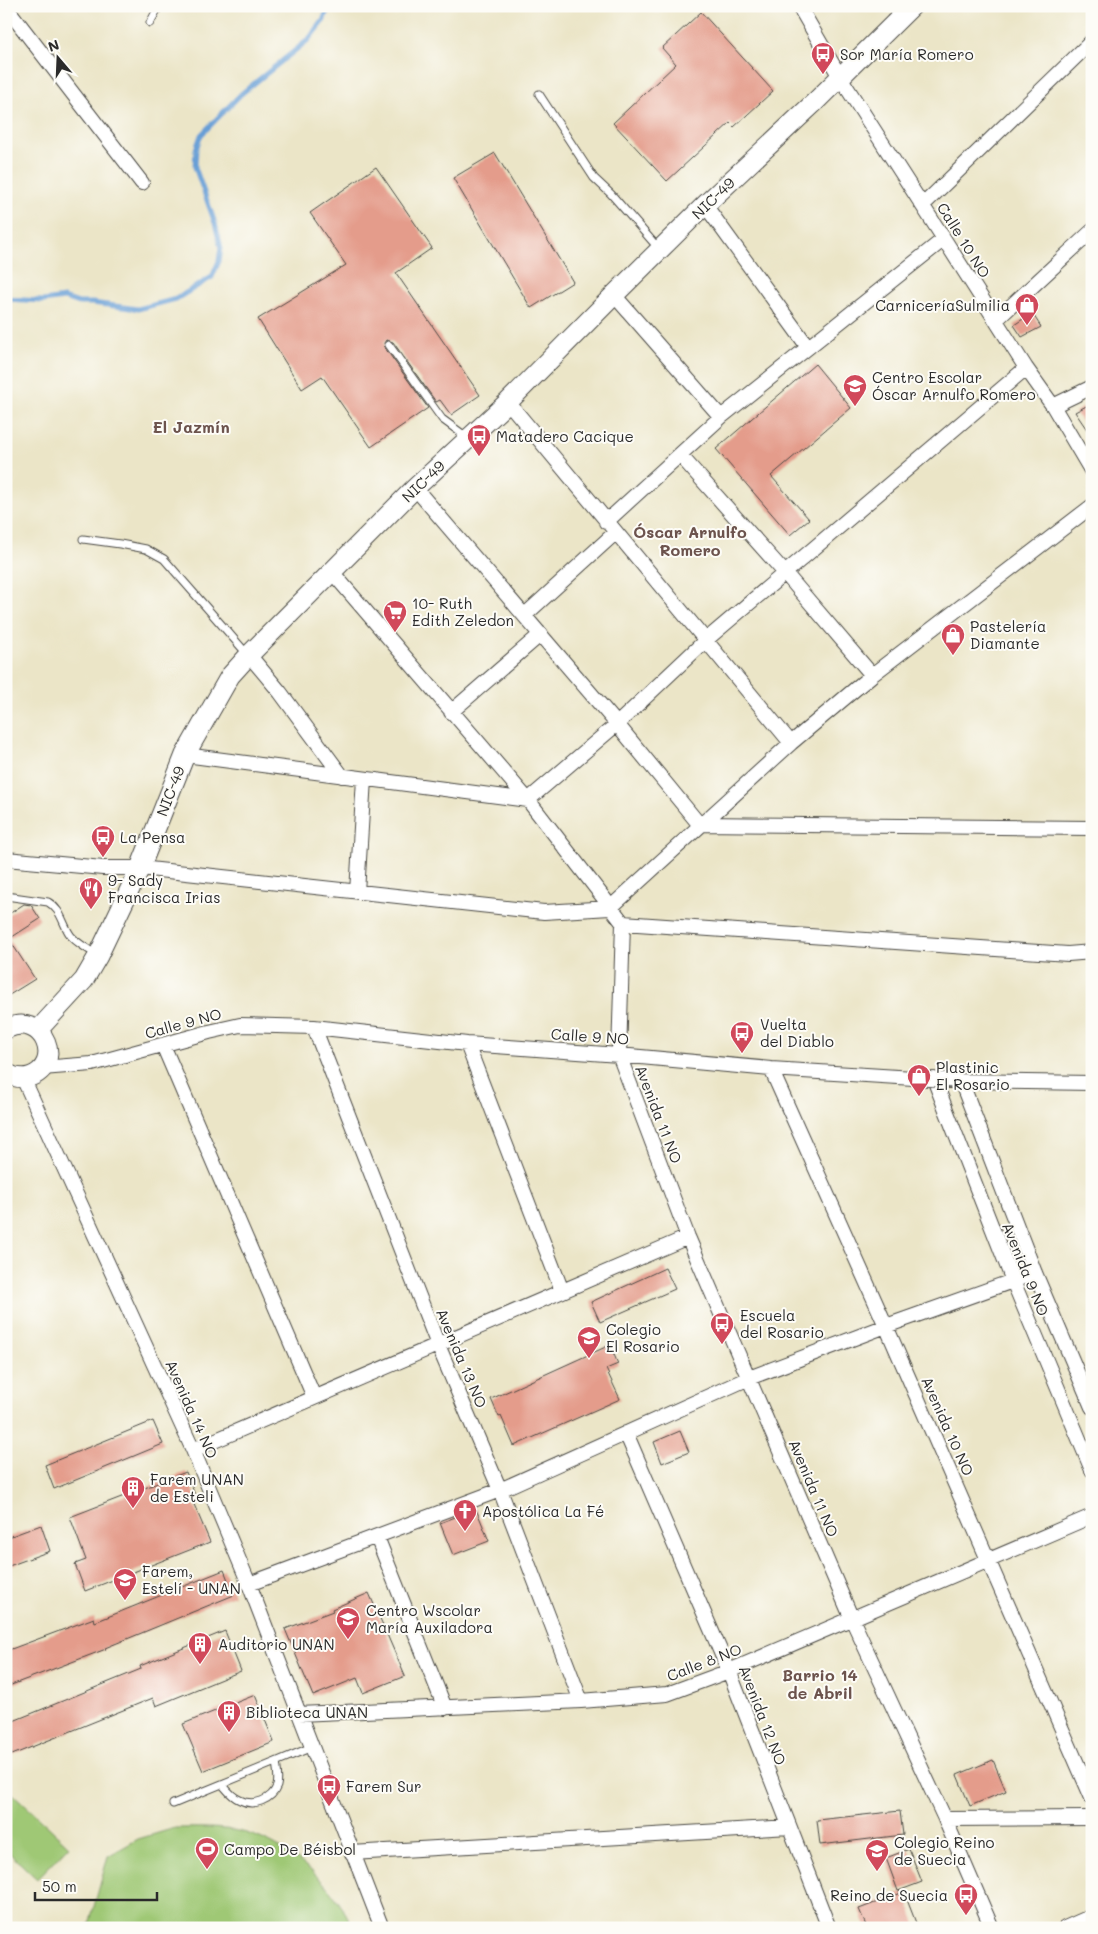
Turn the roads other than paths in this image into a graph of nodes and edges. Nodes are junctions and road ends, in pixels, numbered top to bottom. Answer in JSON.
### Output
{"nodes":[{"id":1,"x":159,"y":6,"type":"edge"},
{"id":2,"x":799,"y":6,"type":"edge"},
{"id":3,"x":912,"y":6,"type":"edge"},
{"id":4,"x":6,"y":7,"type":"edge"},
{"id":5,"x":150,"y":23,"type":"dead end"},
{"id":6,"x":1092,"y":41,"type":"edge"},
{"id":7,"x":840,"y":77,"type":"junction"},
{"id":8,"x":539,"y":94,"type":"dead end"},
{"id":9,"x":142,"y":183,"type":"dead end"},
{"id":10,"x":923,"y":205,"type":"junction"},
{"id":11,"x":705,"y":206,"type":"junction"},
{"id":12,"x":1092,"y":230,"type":"edge"},
{"id":13,"x":944,"y":239,"type":"junction"},
{"id":14,"x":660,"y":250,"type":"junction"},
{"id":15,"x":614,"y":295,"type":"junction"},
{"id":16,"x":996,"y":320,"type":"junction"},
{"id":17,"x":389,"y":345,"type":"dead end"},
{"id":18,"x":808,"y":347,"type":"junction"},
{"id":19,"x":1026,"y":368,"type":"junction"},
{"id":20,"x":1092,"y":387,"type":"edge"},
{"id":21,"x":508,"y":402,"type":"junction"},
{"id":22,"x":1053,"y":406,"type":"junction"},
{"id":23,"x":721,"y":418,"type":"junction"},
{"id":24,"x":468,"y":439,"type":"junction"},
{"id":25,"x":680,"y":455,"type":"junction"},
{"id":26,"x":1092,"y":472,"type":"edge"},
{"id":27,"x":416,"y":488,"type":"junction"},
{"id":28,"x":1092,"y":506,"type":"edge"},
{"id":29,"x":611,"y":528,"type":"junction"},
{"id":30,"x":83,"y":540,"type":"dead end"},
{"id":31,"x":332,"y":572,"type":"junction"},
{"id":32,"x":786,"y":573,"type":"junction"},
{"id":33,"x":525,"y":615,"type":"junction"},
{"id":34,"x":541,"y":634,"type":"junction"},
{"id":35,"x":706,"y":640,"type":"junction"},
{"id":36,"x":249,"y":655,"type":"junction"},
{"id":37,"x":872,"y":675,"type":"junction"},
{"id":38,"x":451,"y":712,"type":"junction"},
{"id":39,"x":617,"y":724,"type":"junction"},
{"id":40,"x":790,"y":743,"type":"junction"},
{"id":41,"x":185,"y":755,"type":"junction"},
{"id":42,"x":342,"y":776,"type":"junction"},
{"id":43,"x":364,"y":780,"type":"junction"},
{"id":44,"x":528,"y":800,"type":"junction"},
{"id":45,"x":699,"y":824,"type":"junction"},
{"id":46,"x":1092,"y":828,"type":"edge"},
{"id":47,"x":6,"y":860,"type":"edge"},
{"id":48,"x":140,"y":868,"type":"junction"},
{"id":49,"x":357,"y":892,"type":"junction"},
{"id":50,"x":6,"y":896,"type":"edge"},
{"id":51,"x":610,"y":908,"type":"junction"},
{"id":52,"x":623,"y":923,"type":"junction"},
{"id":53,"x":1092,"y":952,"type":"edge"},
{"id":54,"x":98,"y":956,"type":"junction"},
{"id":55,"x":314,"y":1027,"type":"junction"},
{"id":56,"x":6,"y":1029,"type":"edge"},
{"id":57,"x":38,"y":1030,"type":"junction"},
{"id":58,"x":467,"y":1044,"type":"junction"},
{"id":59,"x":163,"y":1045,"type":"junction"},
{"id":60,"x":619,"y":1054,"type":"junction"},
{"id":61,"x":42,"y":1068,"type":"junction"},
{"id":62,"x":771,"y":1069,"type":"junction"},
{"id":63,"x":15,"y":1075,"type":"edge"},
{"id":64,"x":934,"y":1079,"type":"junction"},
{"id":65,"x":961,"y":1081,"type":"junction"},
{"id":66,"x":1092,"y":1083,"type":"edge"},
{"id":67,"x":688,"y":1237,"type":"junction"},
{"id":68,"x":1035,"y":1273,"type":"junction"},
{"id":69,"x":1013,"y":1281,"type":"junction"},
{"id":70,"x":562,"y":1291,"type":"junction"},
{"id":71,"x":886,"y":1326,"type":"junction"},
{"id":72,"x":438,"y":1345,"type":"junction"},
{"id":73,"x":749,"y":1378,"type":"junction"},
{"id":74,"x":314,"y":1397,"type":"junction"},
{"id":75,"x":1092,"y":1407,"type":"edge"},
{"id":76,"x":626,"y":1433,"type":"junction"},
{"id":77,"x":192,"y":1450,"type":"junction"},
{"id":78,"x":1092,"y":1470,"type":"edge"},
{"id":79,"x":500,"y":1490,"type":"junction"},
{"id":80,"x":1092,"y":1516,"type":"edge"},
{"id":81,"x":377,"y":1537,"type":"junction"},
{"id":82,"x":989,"y":1560,"type":"junction"},
{"id":83,"x":249,"y":1584,"type":"junction"},
{"id":84,"x":852,"y":1619,"type":"junction"},
{"id":85,"x":729,"y":1671,"type":"junction"},
{"id":86,"x":581,"y":1701,"type":"junction"},
{"id":87,"x":445,"y":1708,"type":"junction"},
{"id":88,"x":299,"y":1714,"type":"junction"},
{"id":89,"x":312,"y":1747,"type":"junction"},
{"id":90,"x":276,"y":1762,"type":"junction"},
{"id":91,"x":222,"y":1784,"type":"junction"},
{"id":92,"x":1092,"y":1798,"type":"edge"},
{"id":93,"x":173,"y":1804,"type":"dead end"},
{"id":94,"x":1092,"y":1818,"type":"edge"},
{"id":95,"x":945,"y":1819,"type":"junction"},
{"id":96,"x":789,"y":1827,"type":"junction"},
{"id":97,"x":352,"y":1853,"type":"junction"},
{"id":98,"x":1092,"y":1916,"type":"edge"},
{"id":99,"x":382,"y":1928,"type":"edge"},
{"id":100,"x":828,"y":1928,"type":"edge"},
{"id":101,"x":992,"y":1928,"type":"edge"},
{"id":102,"x":1065,"y":1928,"type":"edge"}],
"edges":[{"from":1,"to":5,"type":"lane"},
{"from":2,"to":7,"type":"street","name":"Calle 10 NO"},
{"from":3,"to":7,"type":"street","name":"NIC-49","number":"NIC-49"},
{"from":4,"to":9,"type":"street"},
{"from":6,"to":10,"type":"street"},
{"from":7,"to":10,"type":"street","name":"Calle 10 NO"},
{"from":7,"to":11,"type":"street","name":"NIC-49","number":"NIC-49"},
{"from":8,"to":14,"type":"lane"},
{"from":10,"to":13,"type":"street","name":"Calle 10 NO"},
{"from":11,"to":14,"type":"street","name":"NIC-49","number":"NIC-49"},
{"from":11,"to":18,"type":"street"},
{"from":12,"to":16,"type":"street"},
{"from":13,"to":16,"type":"street","name":"Calle 10 NO"},
{"from":13,"to":18,"type":"street"},
{"from":14,"to":15,"type":"street","name":"NIC-49","number":"NIC-49"},
{"from":15,"to":21,"type":"street","name":"NIC-49","number":"NIC-49"},
{"from":15,"to":23,"type":"street"},
{"from":16,"to":19,"type":"street","name":"Calle 10 NO"},
{"from":17,"to":24,"type":"lane"},
{"from":18,"to":23,"type":"street"},
{"from":19,"to":22,"type":"street","name":"Calle 10 NO"},
{"from":19,"to":32,"type":"street"},
{"from":20,"to":22,"type":"street"},
{"from":21,"to":24,"type":"street","name":"NIC-49","number":"NIC-49"},
{"from":21,"to":29,"type":"street"},
{"from":22,"to":26,"type":"street","name":"Calle 10 NO"},
{"from":23,"to":25,"type":"street"},
{"from":24,"to":27,"type":"street","name":"NIC-49","number":"NIC-49"},
{"from":25,"to":29,"type":"street"},
{"from":25,"to":32,"type":"street"},
{"from":27,"to":31,"type":"street","name":"NIC-49","number":"NIC-49"},
{"from":27,"to":33,"type":"street"},
{"from":28,"to":37,"type":"street"},
{"from":29,"to":33,"type":"street"},
{"from":29,"to":35,"type":"street"},
{"from":30,"to":36,"type":"lane"},
{"from":31,"to":36,"type":"street","name":"NIC-49","number":"NIC-49"},
{"from":31,"to":38,"type":"street"},
{"from":32,"to":35,"type":"street"},
{"from":32,"to":37,"type":"street"},
{"from":33,"to":34,"type":"street"},
{"from":34,"to":38,"type":"street"},
{"from":34,"to":39,"type":"street"},
{"from":35,"to":39,"type":"street"},
{"from":35,"to":40,"type":"street"},
{"from":36,"to":41,"type":"street","name":"NIC-49","number":"NIC-49"},
{"from":36,"to":42,"type":"street"},
{"from":37,"to":40,"type":"street"},
{"from":38,"to":44,"type":"street"},
{"from":39,"to":44,"type":"street"},
{"from":39,"to":45,"type":"street"},
{"from":40,"to":45,"type":"street"},
{"from":41,"to":42,"type":"street"},
{"from":41,"to":48,"type":"street","name":"NIC-49","number":"NIC-49"},
{"from":42,"to":43,"type":"street"},
{"from":43,"to":44,"type":"street"},
{"from":43,"to":49,"type":"street"},
{"from":44,"to":51,"type":"street"},
{"from":45,"to":46,"type":"street"},
{"from":45,"to":51,"type":"street"},
{"from":47,"to":48,"type":"street"},
{"from":48,"to":49,"type":"street"},
{"from":48,"to":54,"type":"street","name":"NIC-49","number":"NIC-49"},
{"from":49,"to":51,"type":"street"},
{"from":50,"to":54,"type":"lane"},
{"from":51,"to":52,"type":"street"},
{"from":52,"to":53,"type":"street"},
{"from":52,"to":60,"type":"street"},
{"from":54,"to":57,"type":"street","name":"NIC-49","number":"NIC-49"},
{"from":55,"to":58,"type":"street","name":"Calle 9 NO"},
{"from":55,"to":59,"type":"street","name":"Calle 9 NO"},
{"from":55,"to":72,"type":"street","name":"Avenida 13 NO"},
{"from":56,"to":57,"type":"street"},
{"from":57,"to":61,"type":"street"},
{"from":58,"to":60,"type":"street","name":"Calle 9 NO"},
{"from":58,"to":70,"type":"street"},
{"from":59,"to":61,"type":"street","name":"Calle 9 NO"},
{"from":59,"to":74,"type":"street"},
{"from":60,"to":62,"type":"street","name":"Calle 9 NO"},
{"from":60,"to":67,"type":"street","name":"Avenida 11 NO"},
{"from":61,"to":63,"type":"street"},
{"from":62,"to":64,"type":"street","name":"Calle 9 NO"},
{"from":62,"to":71,"type":"street","name":"Avenida 10 NO"},
{"from":63,"to":77,"type":"street","name":"Avenida 14 NO"},
{"from":64,"to":65,"type":"street","name":"Calle 9 NO"},
{"from":64,"to":69,"type":"street","name":"Avenida 9 NO"},
{"from":65,"to":66,"type":"street","name":"Calle 9 NO"},
{"from":65,"to":68,"type":"street","name":"Avenida 9 NO"},
{"from":67,"to":70,"type":"street"},
{"from":67,"to":73,"type":"street","name":"Avenida 11 NO"},
{"from":68,"to":69,"type":"street"},
{"from":68,"to":75,"type":"street","name":"Avenida 9 NO"},
{"from":69,"to":71,"type":"street"},
{"from":69,"to":78,"type":"street","name":"Avenida 9 NO"},
{"from":70,"to":72,"type":"street"},
{"from":71,"to":73,"type":"street"},
{"from":71,"to":82,"type":"street","name":"Avenida 10 NO"},
{"from":72,"to":74,"type":"street"},
{"from":72,"to":79,"type":"street","name":"Avenida 13 NO"},
{"from":73,"to":76,"type":"street"},
{"from":73,"to":84,"type":"street","name":"Avenida 11 NO"},
{"from":74,"to":77,"type":"street"},
{"from":76,"to":79,"type":"street"},
{"from":76,"to":85,"type":"street","name":"Avenida 12 NO"},
{"from":77,"to":83,"type":"street","name":"Avenida 14 NO"},
{"from":79,"to":81,"type":"street"},
{"from":79,"to":86,"type":"street","name":"Avenida 13 NO"},
{"from":80,"to":82,"type":"street","name":"Calle 8 NO"},
{"from":81,"to":83,"type":"street"},
{"from":81,"to":87,"type":"street"},
{"from":82,"to":84,"type":"street","name":"Calle 8 NO"},
{"from":82,"to":92,"type":"street","name":"Avenida 10 NO"},
{"from":83,"to":88,"type":"street","name":"Avenida 14 NO"},
{"from":84,"to":85,"type":"street","name":"Calle 8 NO"},
{"from":84,"to":95,"type":"street","name":"Avenida 11 NO"},
{"from":85,"to":86,"type":"street","name":"Calle 8 NO"},
{"from":85,"to":96,"type":"street","name":"Avenida 12 NO"},
{"from":86,"to":87,"type":"street","name":"Calle 8 NO"},
{"from":87,"to":88,"type":"street","name":"Calle 8 NO"},
{"from":88,"to":89,"type":"street","name":"Avenida 14 NO"},
{"from":89,"to":90,"type":"lane"},
{"from":89,"to":97,"type":"street","name":"Avenida 14 NO"},
{"from":90,"to":91,"type":"lane"},
{"from":90,"to":91,"type":"lane"},
{"from":91,"to":93,"type":"lane"},
{"from":94,"to":95,"type":"street"},
{"from":95,"to":101,"type":"street","name":"Avenida 11 NO"},
{"from":96,"to":97,"type":"street"},
{"from":96,"to":100,"type":"street","name":"Avenida 12 NO"},
{"from":97,"to":99,"type":"street","name":"Avenida 14 NO"},
{"from":98,"to":102,"type":"street"}]}
